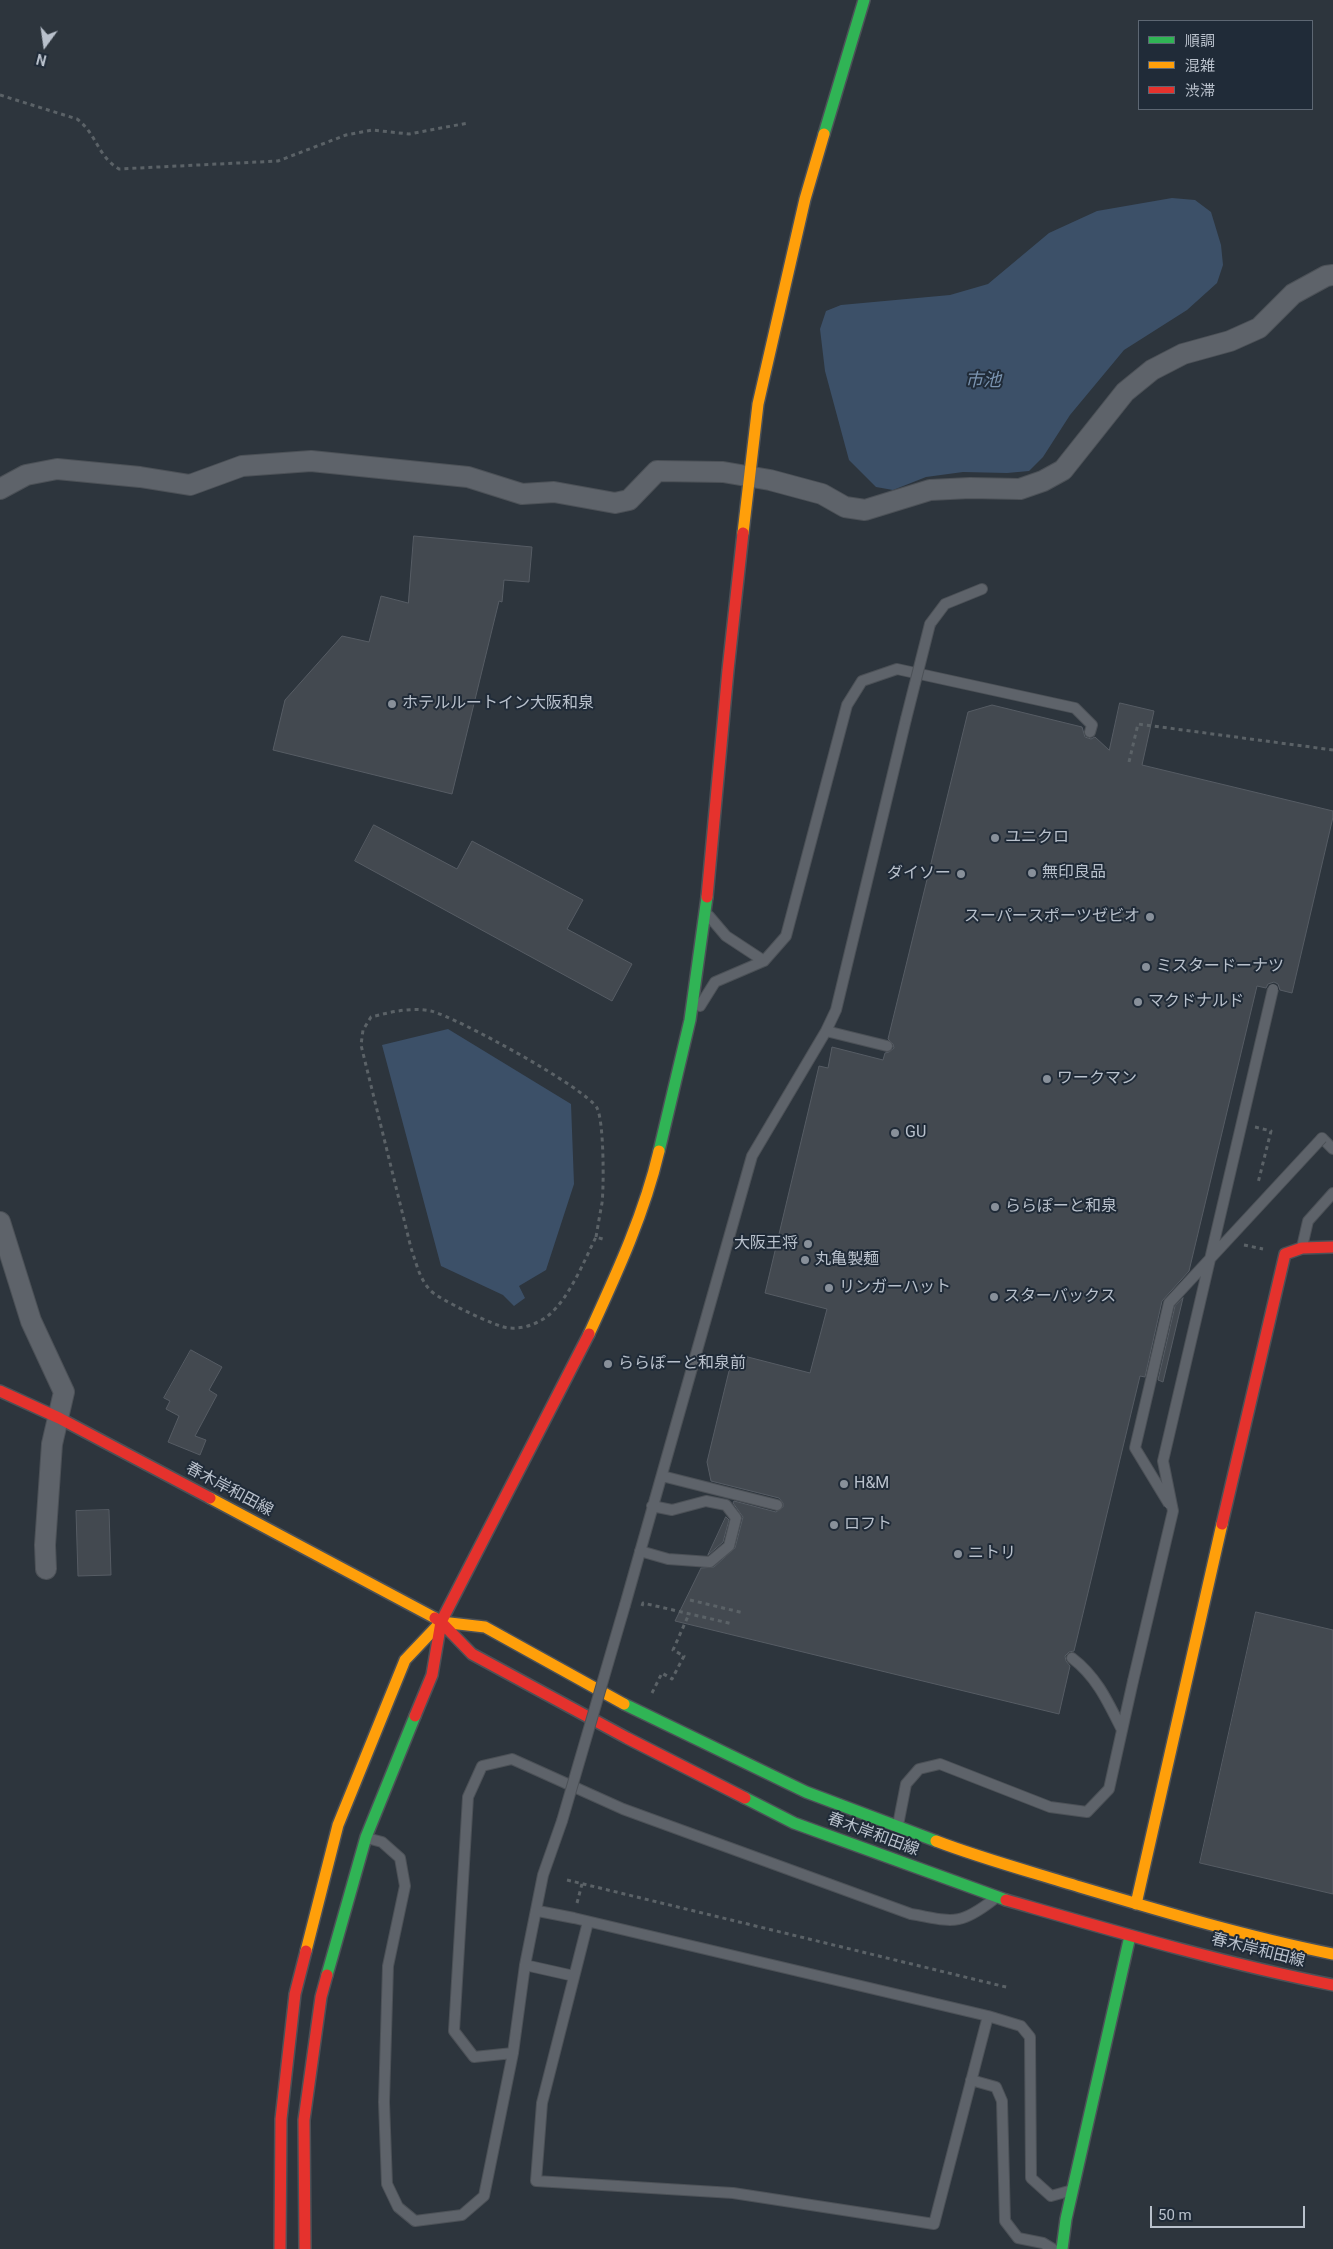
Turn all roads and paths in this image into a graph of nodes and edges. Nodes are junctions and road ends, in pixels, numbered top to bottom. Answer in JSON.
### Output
{"nodes":[{"id":1,"x":864,"y":0,"type":"edge"},
{"id":2,"x":0,"y":94,"type":"edge"},
{"id":3,"x":468,"y":123,"type":"dead end"},
{"id":4,"x":1333,"y":275,"type":"edge"},
{"id":5,"x":749,"y":476,"type":"junction"},
{"id":6,"x":0,"y":489,"type":"edge"},
{"id":7,"x":982,"y":589,"type":"dead end"},
{"id":8,"x":1090,"y":732,"type":"dead end"},
{"id":9,"x":1333,"y":750,"type":"edge"},
{"id":10,"x":1129,"y":762,"type":"dead end"},
{"id":11,"x":706,"y":912,"type":"junction"},
{"id":12,"x":764,"y":961,"type":"junction"},
{"id":13,"x":1273,"y":989,"type":"dead end"},
{"id":14,"x":690,"y":1020,"type":"junction"},
{"id":15,"x":826,"y":1031,"type":"junction"},
{"id":16,"x":887,"y":1046,"type":"dead end"},
{"id":17,"x":1333,"y":1149,"type":"edge"},
{"id":18,"x":1333,"y":1193,"type":"edge"},
{"id":19,"x":0,"y":1222,"type":"edge"},
{"id":20,"x":596,"y":1236,"type":"junction"},
{"id":21,"x":1333,"y":1247,"type":"edge"},
{"id":22,"x":628,"y":1248,"type":"junction"},
{"id":23,"x":1302,"y":1248,"type":"junction"},
{"id":24,"x":0,"y":1391,"type":"edge"},
{"id":25,"x":59,"y":1418,"type":"junction"},
{"id":26,"x":662,"y":1476,"type":"junction"},
{"id":27,"x":777,"y":1505,"type":"dead end"},
{"id":28,"x":652,"y":1506,"type":"junction"},
{"id":29,"x":1173,"y":1511,"type":"junction"},
{"id":30,"x":640,"y":1551,"type":"junction"},
{"id":31,"x":46,"y":1569,"type":"dead end"},
{"id":32,"x":690,"y":1600,"type":"dead end"},
{"id":33,"x":640,"y":1611,"type":"dead end"},
{"id":34,"x":744,"y":1612,"type":"dead end"},
{"id":35,"x":690,"y":1614,"type":"junction"},
{"id":36,"x":441,"y":1622,"type":"junction"},
{"id":37,"x":732,"y":1624,"type":"dead end"},
{"id":38,"x":1072,"y":1658,"type":"dead end"},
{"id":39,"x":650,"y":1696,"type":"dead end"},
{"id":40,"x":1122,"y":1730,"type":"junction"},
{"id":41,"x":897,"y":1826,"type":"junction"},
{"id":42,"x":366,"y":1837,"type":"junction"},
{"id":43,"x":567,"y":1880,"type":"dead end"},
{"id":44,"x":996,"y":1897,"type":"junction"},
{"id":45,"x":1136,"y":1904,"type":"junction"},
{"id":46,"x":538,"y":1911,"type":"junction"},
{"id":47,"x":588,"y":1922,"type":"junction"},
{"id":48,"x":1130,"y":1936,"type":"junction"},
{"id":49,"x":1333,"y":1954,"type":"edge"},
{"id":50,"x":525,"y":1965,"type":"junction"},
{"id":51,"x":574,"y":1976,"type":"junction"},
{"id":52,"x":1333,"y":1985,"type":"edge"},
{"id":53,"x":1010,"y":1988,"type":"dead end"},
{"id":54,"x":988,"y":2016,"type":"junction"},
{"id":55,"x":513,"y":2053,"type":"junction"},
{"id":56,"x":971,"y":2080,"type":"junction"},
{"id":57,"x":1073,"y":2190,"type":"junction"},
{"id":58,"x":280,"y":2249,"type":"edge"},
{"id":59,"x":305,"y":2249,"type":"edge"},
{"id":60,"x":1053,"y":2249,"type":"edge"},
{"id":61,"x":1062,"y":2249,"type":"edge"}],
"edges":[{"from":1,"to":5,"type":"street"},
{"from":2,"to":3,"type":"path"},
{"from":4,"to":5,"type":"street"},
{"from":5,"to":6,"type":"street"},
{"from":5,"to":11,"type":"street"},
{"from":7,"to":15,"type":"lane","bridge":true},
{"from":8,"to":12,"type":"lane"},
{"from":9,"to":10,"type":"path"},
{"from":11,"to":12,"type":"lane"},
{"from":11,"to":14,"type":"street"},
{"from":12,"to":14,"type":"lane"},
{"from":13,"to":29,"type":"lane","bridge":true},
{"from":14,"to":22,"type":"street"},
{"from":15,"to":16,"type":"lane"},
{"from":15,"to":26,"type":"lane"},
{"from":17,"to":29,"type":"lane","bridge":true},
{"from":18,"to":23,"type":"lane"},
{"from":19,"to":25,"type":"street"},
{"from":20,"to":20,"type":"path"},
{"from":20,"to":22,"type":"path"},
{"from":21,"to":23,"type":"street"},
{"from":22,"to":36,"type":"street"},
{"from":23,"to":45,"type":"street"},
{"from":24,"to":25,"type":"street","name":"春木岸和田線"},
{"from":25,"to":31,"type":"street"},
{"from":25,"to":36,"type":"street","name":"春木岸和田線"},
{"from":26,"to":27,"type":"lane"},
{"from":26,"to":28,"type":"lane"},
{"from":28,"to":30,"type":"lane"},
{"from":28,"to":30,"type":"lane"},
{"from":29,"to":40,"type":"lane","bridge":true},
{"from":30,"to":46,"type":"lane","bridge":true},
{"from":32,"to":34,"type":"path"},
{"from":33,"to":35,"type":"path"},
{"from":35,"to":37,"type":"path"},
{"from":35,"to":39,"type":"path"},
{"from":36,"to":41,"type":"street","name":"春木岸和田線"},
{"from":36,"to":42,"type":"street"},
{"from":36,"to":44,"type":"street","name":"春木岸和田線"},
{"from":36,"to":58,"type":"street"},
{"from":38,"to":40,"type":"lane"},
{"from":40,"to":41,"type":"lane"},
{"from":41,"to":45,"type":"street","name":"春木岸和田線"},
{"from":42,"to":55,"type":"lane"},
{"from":42,"to":59,"type":"street"},
{"from":43,"to":53,"type":"path"},
{"from":44,"to":48,"type":"street","name":"春木岸和田線"},
{"from":44,"to":55,"type":"lane"},
{"from":45,"to":49,"type":"street","name":"春木岸和田線"},
{"from":46,"to":47,"type":"lane"},
{"from":46,"to":50,"type":"lane"},
{"from":47,"to":51,"type":"lane"},
{"from":47,"to":54,"type":"lane"},
{"from":48,"to":52,"type":"street","name":"春木岸和田線"},
{"from":48,"to":57,"type":"street"},
{"from":50,"to":51,"type":"lane"},
{"from":50,"to":55,"type":"lane"},
{"from":51,"to":56,"type":"lane"},
{"from":54,"to":56,"type":"lane"},
{"from":54,"to":57,"type":"lane"},
{"from":56,"to":60,"type":"lane"},
{"from":57,"to":61,"type":"street"}]}
